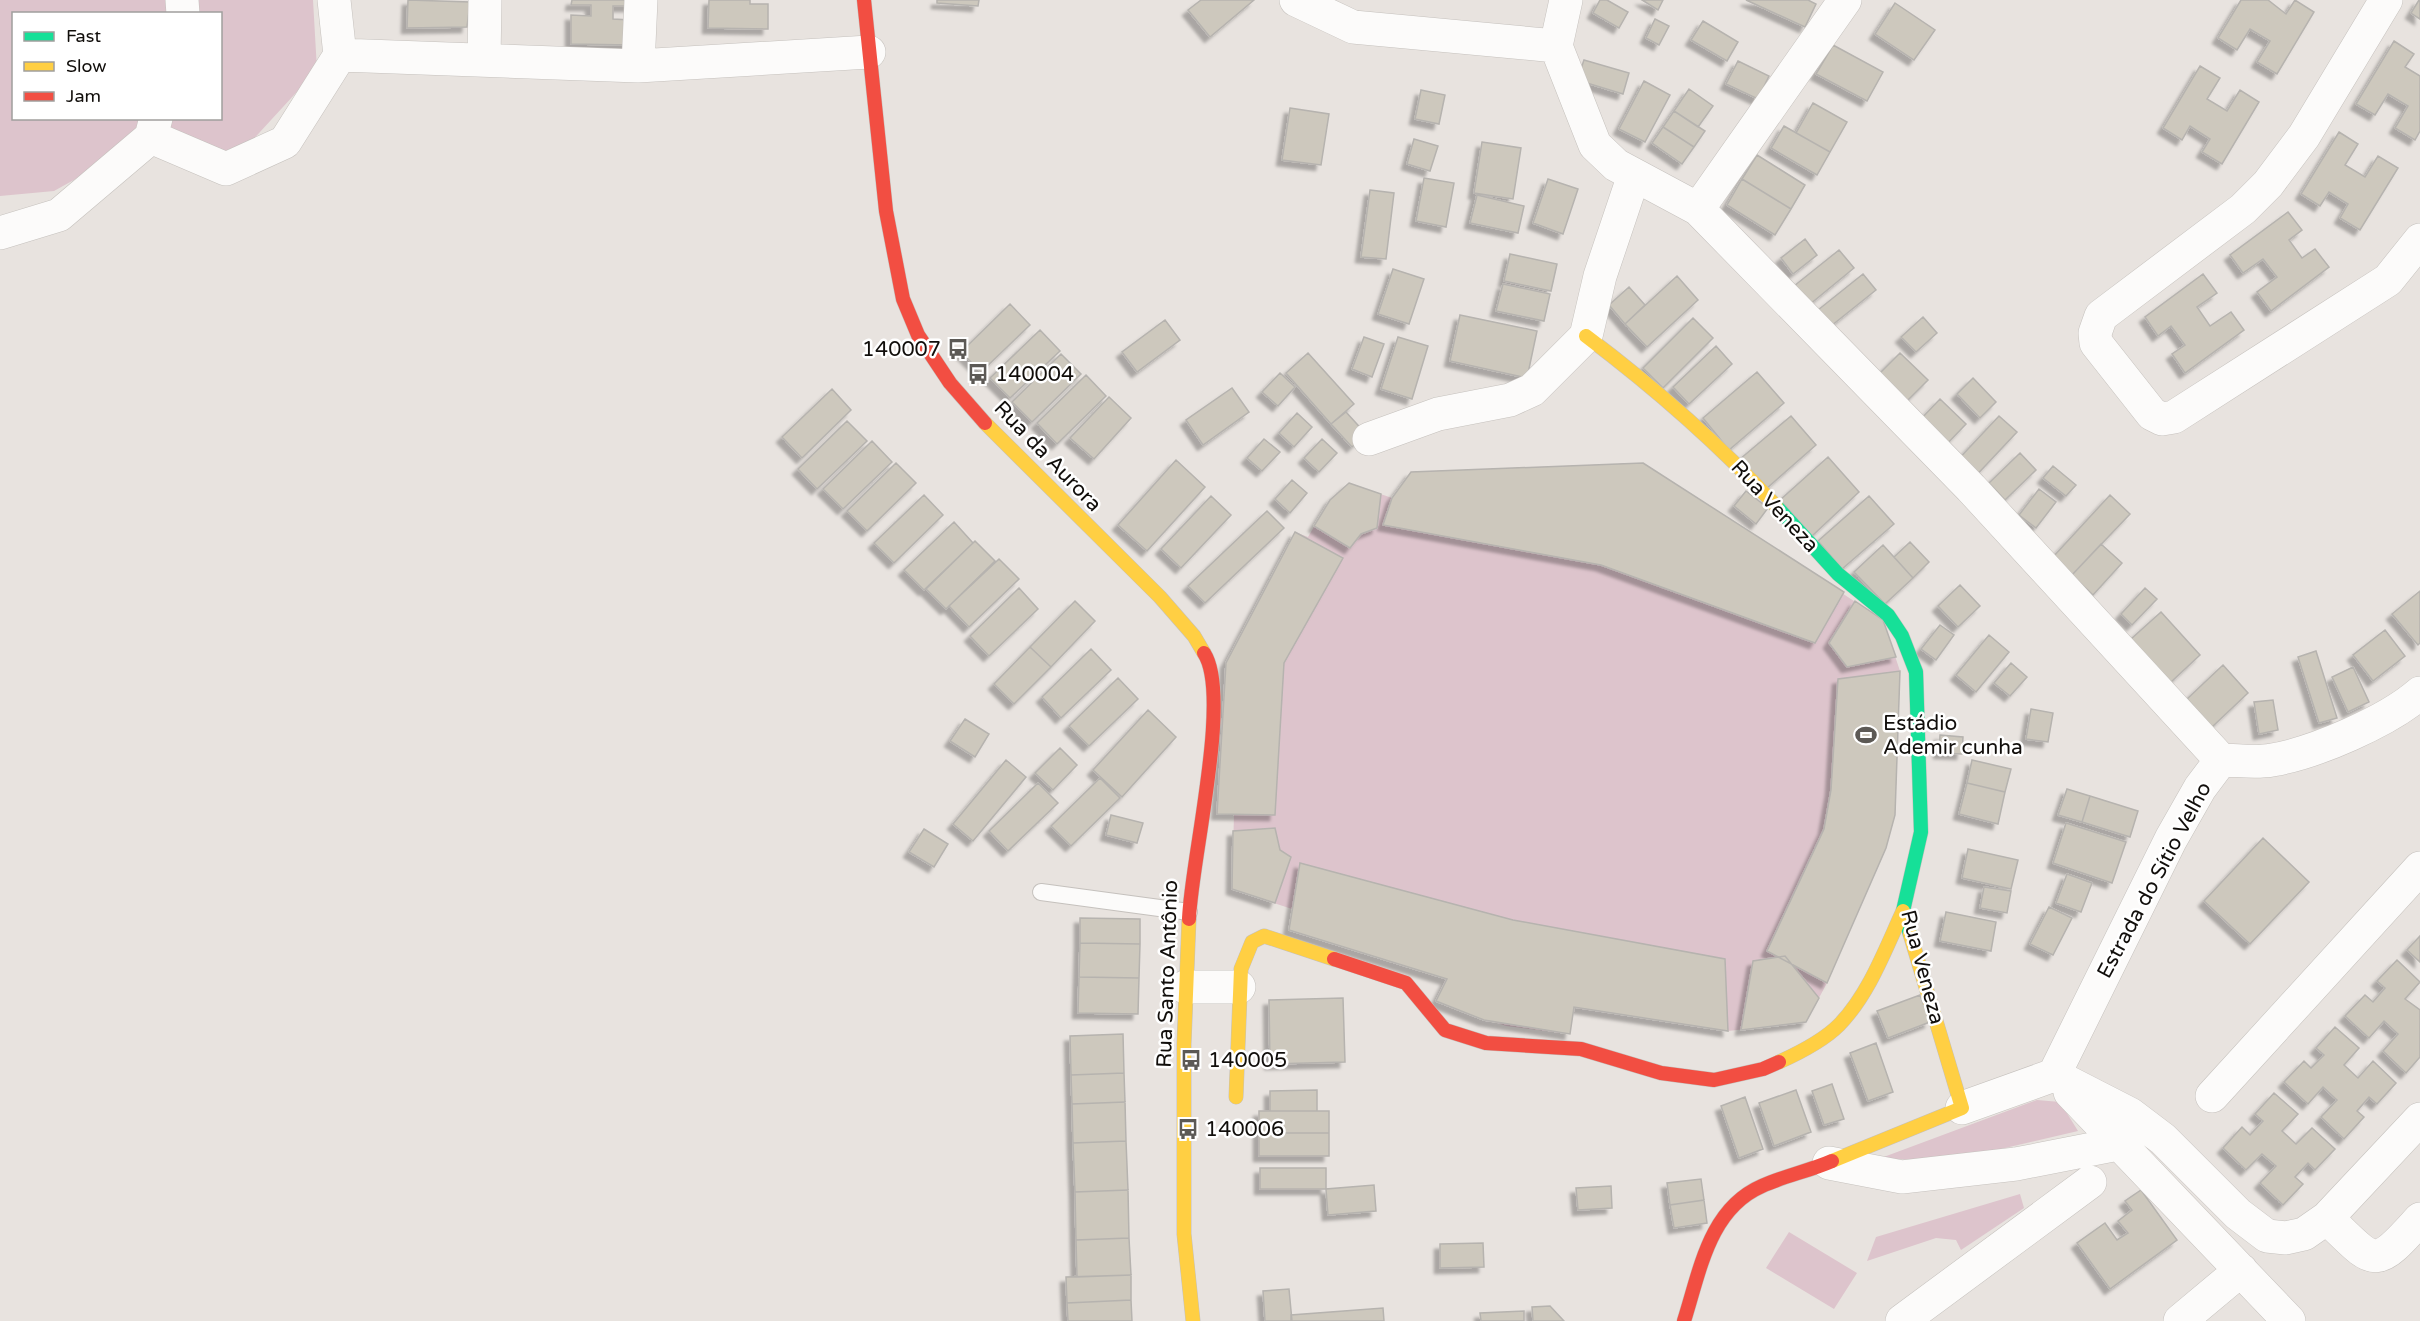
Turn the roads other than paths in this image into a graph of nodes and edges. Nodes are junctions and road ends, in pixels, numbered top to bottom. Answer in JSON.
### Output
{"nodes":[{"id":1,"x":334,"y":0,"type":"edge"},
{"id":2,"x":485,"y":0,"type":"edge"},
{"id":3,"x":641,"y":0,"type":"edge"},
{"id":4,"x":864,"y":0,"type":"edge"},
{"id":5,"x":1296,"y":0,"type":"edge"},
{"id":6,"x":1566,"y":0,"type":"edge"},
{"id":7,"x":1845,"y":0,"type":"edge"},
{"id":8,"x":2386,"y":0,"type":"edge"},
{"id":9,"x":1556,"y":45,"type":"junction"},
{"id":10,"x":870,"y":52,"type":"junction"},
{"id":11,"x":340,"y":55,"type":"junction"},
{"id":12,"x":484,"y":60,"type":"junction"},
{"id":13,"x":639,"y":66,"type":"junction"},
{"id":14,"x":153,"y":128,"type":"edge"},
{"id":15,"x":1634,"y":175,"type":"junction"},
{"id":16,"x":1698,"y":209,"type":"junction"},
{"id":17,"x":0,"y":234,"type":"edge"},
{"id":18,"x":2420,"y":240,"type":"edge"},
{"id":19,"x":1586,"y":336,"type":"junction"},
{"id":20,"x":1369,"y":439,"type":"dead end"},
{"id":21,"x":1194,"y":636,"type":"joint"},
{"id":22,"x":2420,"y":693,"type":"edge"},
{"id":23,"x":2221,"y":760,"type":"junction"},
{"id":24,"x":2420,"y":868,"type":"edge"},
{"id":25,"x":1041,"y":892,"type":"dead end"},
{"id":26,"x":1903,"y":910,"type":"junction"},
{"id":27,"x":1189,"y":912,"type":"junction"},
{"id":28,"x":1185,"y":987,"type":"junction"},
{"id":29,"x":1239,"y":987,"type":"junction"},
{"id":30,"x":2054,"y":1075,"type":"junction"},
{"id":31,"x":2212,"y":1096,"type":"dead end"},
{"id":32,"x":1236,"y":1097,"type":"dead end"},
{"id":33,"x":1962,"y":1108,"type":"junction"},
{"id":34,"x":2420,"y":1119,"type":"edge"},
{"id":35,"x":2118,"y":1144,"type":"junction"},
{"id":36,"x":1829,"y":1163,"type":"junction"},
{"id":37,"x":2090,"y":1182,"type":"dead end"},
{"id":38,"x":2327,"y":1218,"type":"junction"},
{"id":39,"x":2420,"y":1219,"type":"edge"},
{"id":40,"x":2241,"y":1270,"type":"junction"},
{"id":41,"x":1193,"y":1321,"type":"edge"},
{"id":42,"x":1684,"y":1321,"type":"edge"},
{"id":43,"x":1902,"y":1321,"type":"edge"},
{"id":44,"x":2180,"y":1321,"type":"edge"},
{"id":45,"x":2289,"y":1321,"type":"edge"}],
"edges":[{"from":1,"to":11,"type":"street"},
{"from":2,"to":12,"type":"street"},
{"from":3,"to":13,"type":"street"},
{"from":4,"to":10,"type":"street","name":"Rua da Aurora"},
{"from":5,"to":9,"type":"street"},
{"from":6,"to":9,"type":"street"},
{"from":7,"to":16,"type":"street"},
{"from":8,"to":18,"type":"street"},
{"from":9,"to":15,"type":"street"},
{"from":10,"to":13,"type":"street"},
{"from":10,"to":21,"type":"street","name":"Rua da Aurora"},
{"from":11,"to":12,"type":"street"},
{"from":11,"to":14,"type":"street"},
{"from":12,"to":13,"type":"street"},
{"from":14,"to":17,"type":"street"},
{"from":15,"to":16,"type":"street"},
{"from":15,"to":19,"type":"street"},
{"from":16,"to":23,"type":"street"},
{"from":19,"to":20,"type":"street"},
{"from":19,"to":26,"type":"street","name":"Rua Veneza"},
{"from":21,"to":27,"type":"street","name":"Rua Santo Antônio"},
{"from":22,"to":23,"type":"street","name":"Estrada do Sítio Velho"},
{"from":23,"to":30,"type":"street","name":"Estrada do Sítio Velho"},
{"from":24,"to":31,"type":"street"},
{"from":25,"to":27,"type":"lane"},
{"from":26,"to":29,"type":"street"},
{"from":26,"to":33,"type":"street","name":"Rua Veneza"},
{"from":27,"to":28,"type":"street","name":"Rua Santo Antônio"},
{"from":28,"to":29,"type":"street"},
{"from":28,"to":41,"type":"street","name":"Rua Santo Antônio"},
{"from":29,"to":32,"type":"street"},
{"from":30,"to":33,"type":"street"},
{"from":30,"to":35,"type":"street"},
{"from":30,"to":38,"type":"street"},
{"from":33,"to":36,"type":"street"},
{"from":34,"to":38,"type":"street"},
{"from":35,"to":36,"type":"street"},
{"from":35,"to":40,"type":"street"},
{"from":36,"to":42,"type":"street"},
{"from":37,"to":43,"type":"street"},
{"from":38,"to":39,"type":"street"},
{"from":40,"to":44,"type":"street"},
{"from":40,"to":45,"type":"street"}]}
